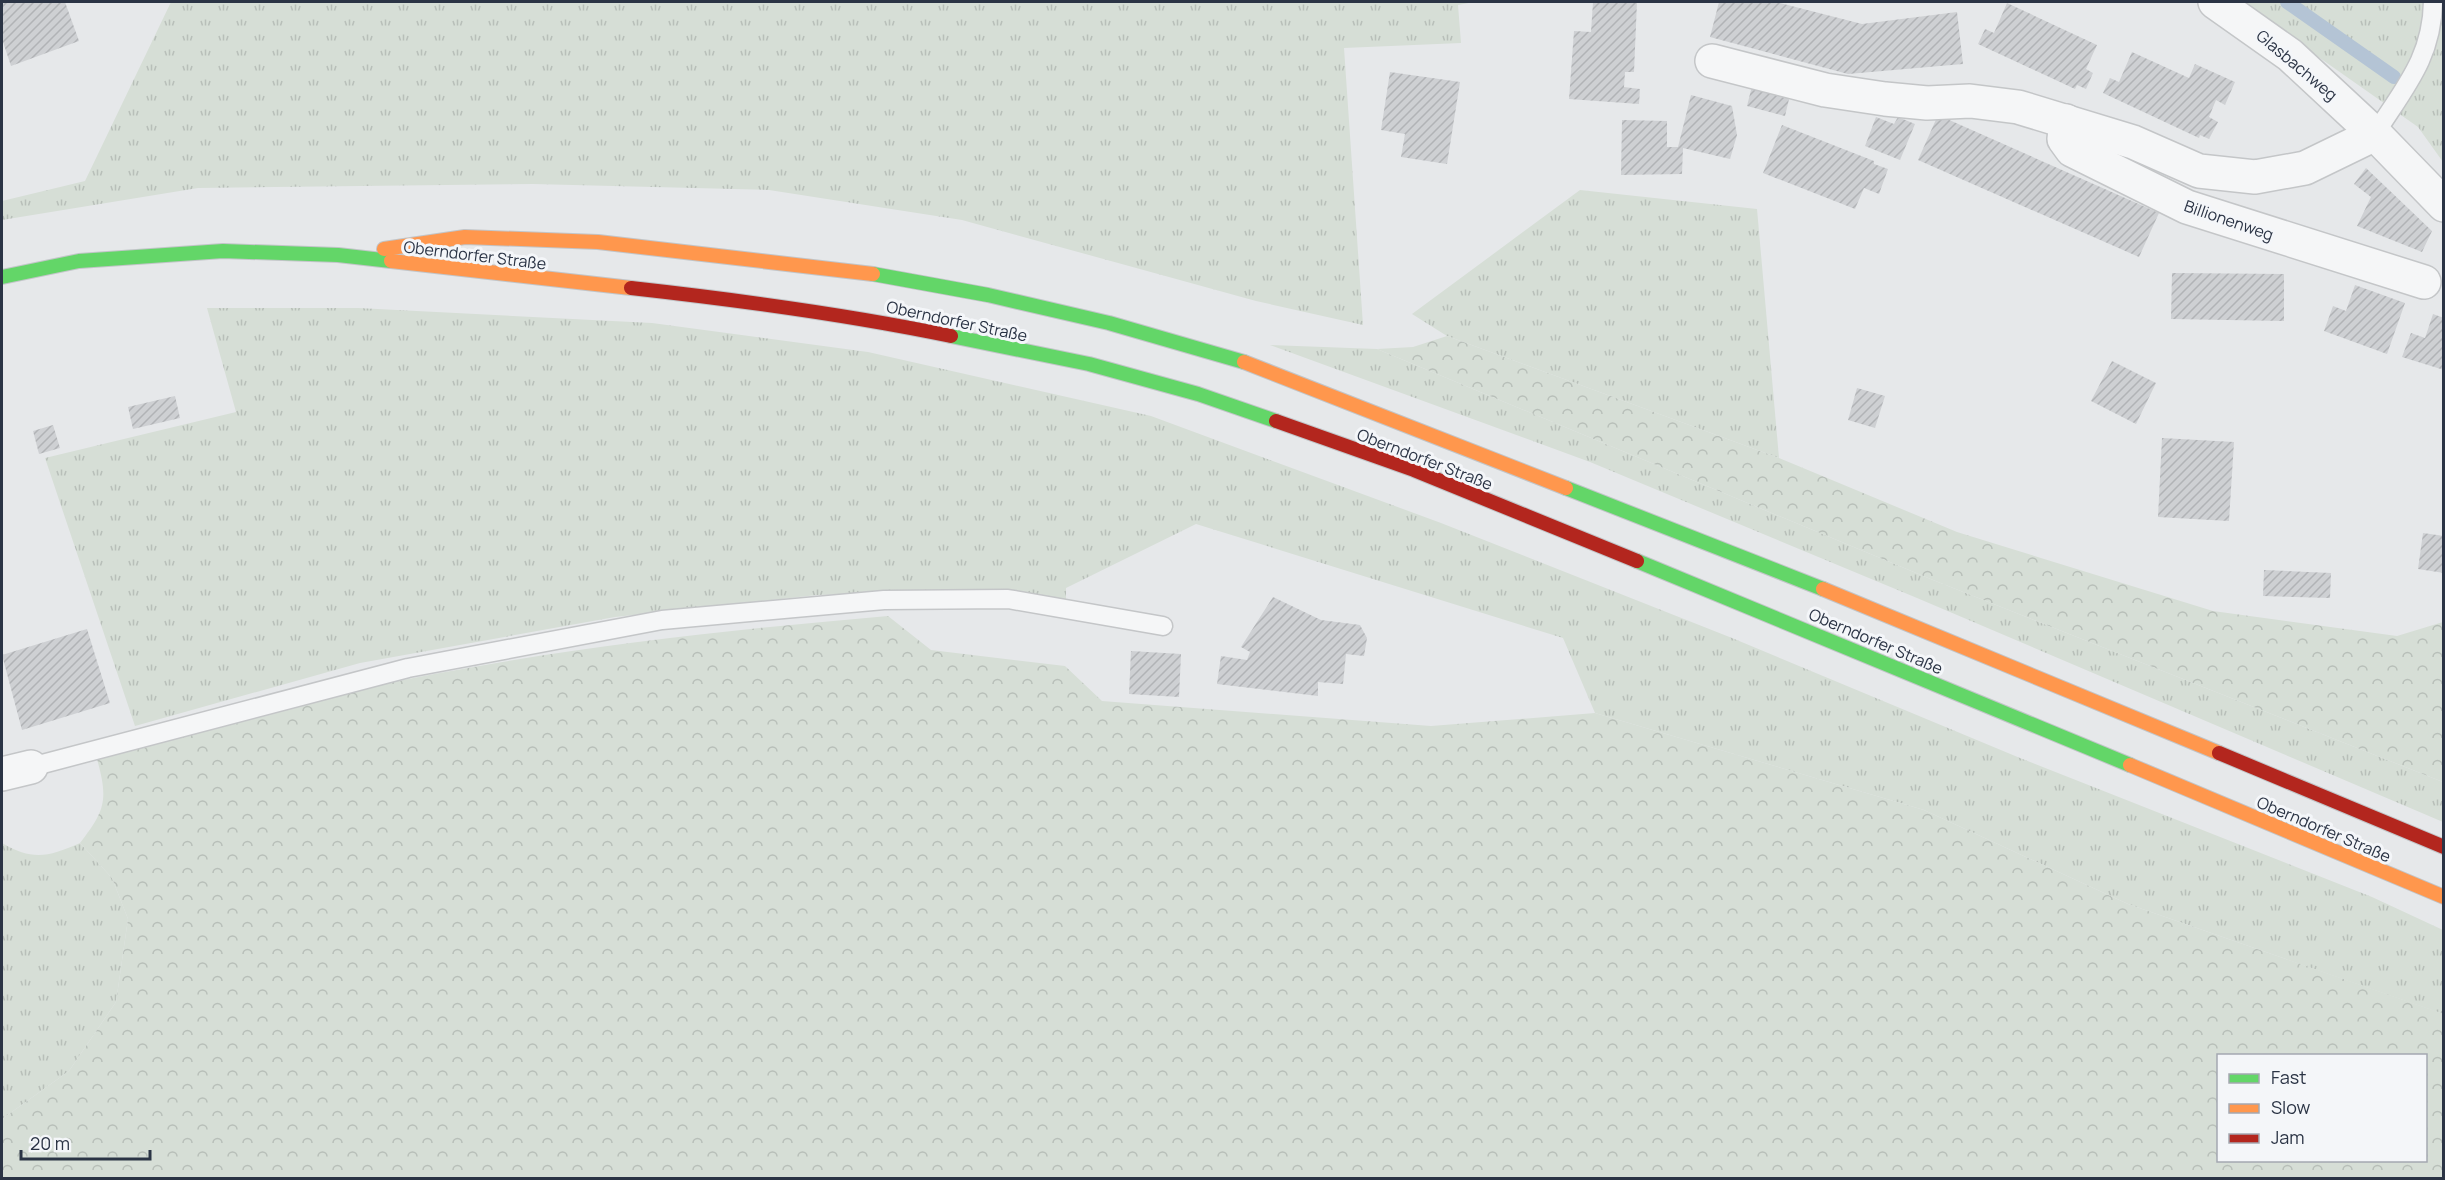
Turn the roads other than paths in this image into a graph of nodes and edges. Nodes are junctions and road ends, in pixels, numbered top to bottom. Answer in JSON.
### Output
{"nodes":[{"id":1,"x":2214,"y":2,"type":"edge"},
{"id":2,"x":2433,"y":2,"type":"edge"},
{"id":3,"x":1712,"y":61,"type":"dead end"},
{"id":4,"x":2066,"y":121,"type":"junction"},
{"id":5,"x":2375,"y":134,"type":"junction"},
{"id":6,"x":2444,"y":205,"type":"edge"},
{"id":7,"x":338,"y":255,"type":"junction"},
{"id":8,"x":2,"y":277,"type":"edge"},
{"id":9,"x":2424,"y":282,"type":"dead end"},
{"id":10,"x":1163,"y":626,"type":"dead end"},
{"id":11,"x":16,"y":771,"type":"edge"},
{"id":12,"x":2444,"y":847,"type":"edge"},
{"id":13,"x":2444,"y":897,"type":"edge"}],
"edges":[{"from":1,"to":5,"type":"street","name":"Glasbachweg"},
{"from":2,"to":5,"type":"lane"},
{"from":3,"to":4,"type":"street"},
{"from":4,"to":5,"type":"street"},
{"from":4,"to":9,"type":"street","name":"Billionenweg"},
{"from":5,"to":6,"type":"street","name":"Glasbachweg"},
{"from":7,"to":8,"type":"main road","name":"Oberndorfer Straße"},
{"from":7,"to":12,"type":"main road","name":"Oberndorfer Straße"},
{"from":7,"to":13,"type":"main road","name":"Oberndorfer Straße"},
{"from":10,"to":11,"type":"lane"}]}
